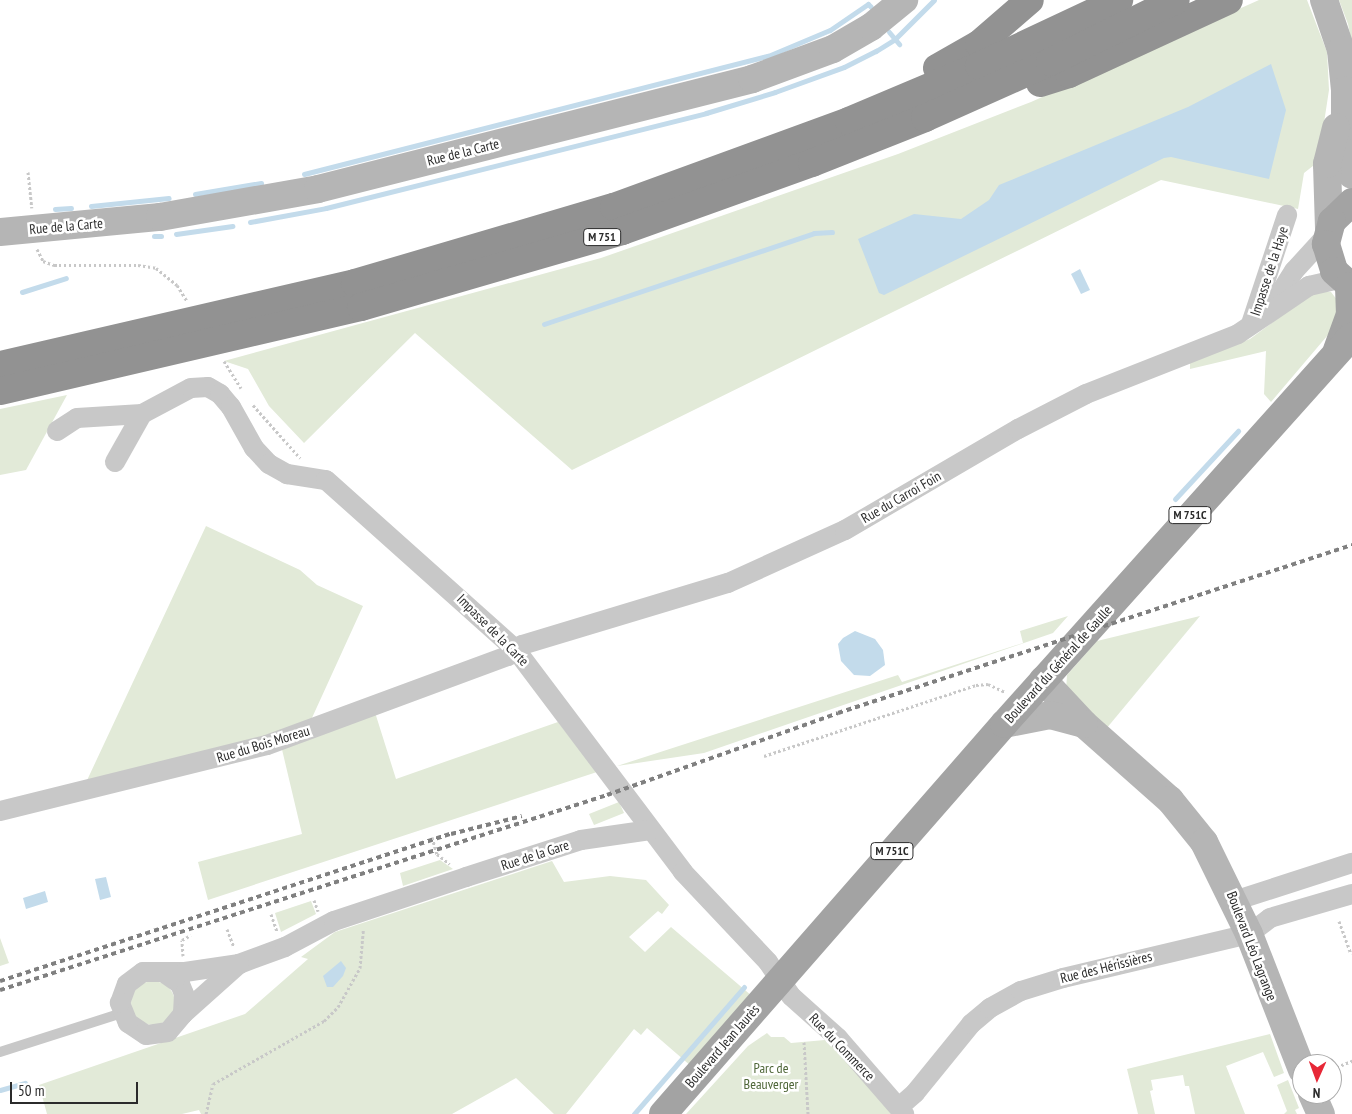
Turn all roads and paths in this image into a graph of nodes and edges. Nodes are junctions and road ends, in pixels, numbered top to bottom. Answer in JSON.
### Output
{"nodes":[{"id":1,"x":904,"y":0,"type":"edge"},
{"id":2,"x":1030,"y":0,"type":"edge"},
{"id":3,"x":1119,"y":0,"type":"edge"},
{"id":4,"x":1176,"y":0,"type":"edge"},
{"id":5,"x":1229,"y":0,"type":"edge"},
{"id":6,"x":1324,"y":0,"type":"edge"},
{"id":7,"x":1343,"y":107,"type":"junction"},
{"id":8,"x":925,"y":118,"type":"junction"},
{"id":9,"x":849,"y":121,"type":"junction"},
{"id":10,"x":28,"y":172,"type":"dead end"},
{"id":11,"x":1352,"y":175,"type":"edge"},
{"id":12,"x":1352,"y":202,"type":"edge"},
{"id":13,"x":1287,"y":215,"type":"dead end"},
{"id":14,"x":34,"y":230,"type":"junction"},
{"id":15,"x":1328,"y":231,"type":"junction"},
{"id":16,"x":0,"y":232,"type":"edge"},
{"id":17,"x":1347,"y":284,"type":"edge"},
{"id":18,"x":188,"y":303,"type":"dead end"},
{"id":19,"x":1270,"y":309,"type":"junction"},
{"id":20,"x":1250,"y":326,"type":"junction"},
{"id":21,"x":1345,"y":343,"type":"edge"},
{"id":22,"x":224,"y":361,"type":"dead end"},
{"id":23,"x":0,"y":365,"type":"edge"},
{"id":24,"x":0,"y":391,"type":"edge"},
{"id":25,"x":245,"y":395,"type":"dead end"},
{"id":26,"x":250,"y":402,"type":"dead end"},
{"id":27,"x":142,"y":414,"type":"junction"},
{"id":28,"x":62,"y":435,"type":"dead end"},
{"id":29,"x":115,"y":462,"type":"dead end"},
{"id":30,"x":326,"y":480,"type":"junction"},
{"id":31,"x":516,"y":650,"type":"junction"},
{"id":32,"x":1043,"y":680,"type":"junction"},
{"id":33,"x":1012,"y":714,"type":"junction"},
{"id":34,"x":1084,"y":724,"type":"junction"},
{"id":35,"x":764,"y":756,"type":"dead end"},
{"id":36,"x":0,"y":811,"type":"edge"},
{"id":37,"x":650,"y":830,"type":"junction"},
{"id":38,"x":432,"y":837,"type":"dead end"},
{"id":39,"x":443,"y":859,"type":"dead end"},
{"id":40,"x":1352,"y":863,"type":"edge"},
{"id":41,"x":1352,"y":894,"type":"edge"},
{"id":42,"x":314,"y":900,"type":"dead end"},
{"id":43,"x":1234,"y":901,"type":"junction"},
{"id":44,"x":318,"y":910,"type":"dead end"},
{"id":45,"x":363,"y":912,"type":"junction"},
{"id":46,"x":272,"y":914,"type":"dead end"},
{"id":47,"x":1339,"y":921,"type":"dead end"},
{"id":48,"x":1249,"y":934,"type":"junction"},
{"id":49,"x":191,"y":935,"type":"dead end"},
{"id":50,"x":279,"y":936,"type":"dead end"},
{"id":51,"x":1351,"y":954,"type":"dead end"},
{"id":52,"x":239,"y":964,"type":"junction"},
{"id":53,"x":163,"y":972,"type":"junction"},
{"id":54,"x":185,"y":972,"type":"junction"},
{"id":55,"x":781,"y":979,"type":"junction"},
{"id":56,"x":122,"y":1013,"type":"junction"},
{"id":57,"x":184,"y":1014,"type":"junction"},
{"id":58,"x":804,"y":1042,"type":"dead end"},
{"id":59,"x":0,"y":1052,"type":"edge"},
{"id":60,"x":1296,"y":1054,"type":"edge"},
{"id":61,"x":902,"y":1110,"type":"edge"},
{"id":62,"x":206,"y":1114,"type":"edge"},
{"id":63,"x":663,"y":1114,"type":"edge"},
{"id":64,"x":808,"y":1114,"type":"edge"}],
"edges":[{"from":1,"to":14,"type":"street","name":"Rue de la Carte"},
{"from":2,"to":9,"type":"highway"},
{"from":3,"to":9,"type":"highway","number":"M 751"},
{"from":4,"to":8,"type":"highway","number":"M 751"},
{"from":5,"to":8,"type":"highway"},
{"from":6,"to":7,"type":"street"},
{"from":7,"to":11,"type":"street"},
{"from":7,"to":15,"type":"street"},
{"from":8,"to":24,"type":"highway","number":"M 751"},
{"from":9,"to":23,"type":"highway","number":"M 751"},
{"from":10,"to":14,"type":"path"},
{"from":12,"to":15,"type":"main road"},
{"from":13,"to":20,"type":"street","name":"Impasse de la Haye"},
{"from":14,"to":16,"type":"street","name":"Rue de la Carte"},
{"from":14,"to":18,"type":"path"},
{"from":15,"to":17,"type":"main road","number":"M 751C"},
{"from":15,"to":19,"type":"street","name":"Rue du Carroi Foin"},
{"from":17,"to":19,"type":"street","name":"Rue du Carroi Foin"},
{"from":17,"to":21,"type":"main road","name":"Boulevard du Général de Gaulle","number":"M 751C"},
{"from":19,"to":20,"type":"street","name":"Rue du Carroi Foin"},
{"from":20,"to":31,"type":"street","name":"Rue du Carroi Foin"},
{"from":21,"to":32,"type":"main road","name":"Boulevard du Général de Gaulle","number":"M 751C"},
{"from":22,"to":25,"type":"path"},
{"from":26,"to":30,"type":"path"},
{"from":27,"to":28,"type":"street"},
{"from":27,"to":29,"type":"street"},
{"from":27,"to":30,"type":"street"},
{"from":30,"to":31,"type":"street","name":"Impasse de la Carte"},
{"from":31,"to":36,"type":"street","name":"Rue du Bois Moreau"},
{"from":31,"to":37,"type":"street","name":"Impasse de la Carte"},
{"from":32,"to":33,"type":"main road","name":"Boulevard du Général de Gaulle","number":"M 751C"},
{"from":32,"to":34,"type":"street","name":"Boulevard Léo Lagrange"},
{"from":33,"to":34,"type":"street","name":"Boulevard Léo Lagrange"},
{"from":33,"to":35,"type":"path"},
{"from":33,"to":55,"type":"main road","name":"Boulevard du Général de Gaulle","number":"M 751C"},
{"from":34,"to":43,"type":"street","name":"Boulevard Léo Lagrange"},
{"from":37,"to":45,"type":"street","name":"Rue de la Gare"},
{"from":37,"to":55,"type":"street"},
{"from":38,"to":39,"type":"path"},
{"from":40,"to":43,"type":"street"},
{"from":41,"to":48,"type":"street","name":"Rue des Hérissières"},
{"from":42,"to":44,"type":"path"},
{"from":43,"to":48,"type":"street","name":"Boulevard Léo Lagrange"},
{"from":45,"to":52,"type":"street","name":"Rue de la Gare"},
{"from":45,"to":62,"type":"path"},
{"from":46,"to":50,"type":"path"},
{"from":47,"to":51,"type":"path"},
{"from":48,"to":60,"type":"street","name":"Boulevard Léo Lagrange"},
{"from":48,"to":61,"type":"street","name":"Rue des Hérissières"},
{"from":49,"to":54,"type":"path"},
{"from":52,"to":54,"type":"street","name":"Rue de la Gare"},
{"from":52,"to":57,"type":"street","name":"Rue de la Gare"},
{"from":53,"to":54,"type":"street","name":"Rue de la Gare"},
{"from":53,"to":56,"type":"street","name":"Rue de la Gare"},
{"from":53,"to":57,"type":"street"},
{"from":55,"to":61,"type":"street","name":"Rue du Commerce"},
{"from":55,"to":63,"type":"main road","name":"Boulevard Jean Jaurès","number":"M 751C"},
{"from":56,"to":57,"type":"street","name":"Rue de la Gare"},
{"from":56,"to":59,"type":"lane"},
{"from":58,"to":64,"type":"path"}]}
